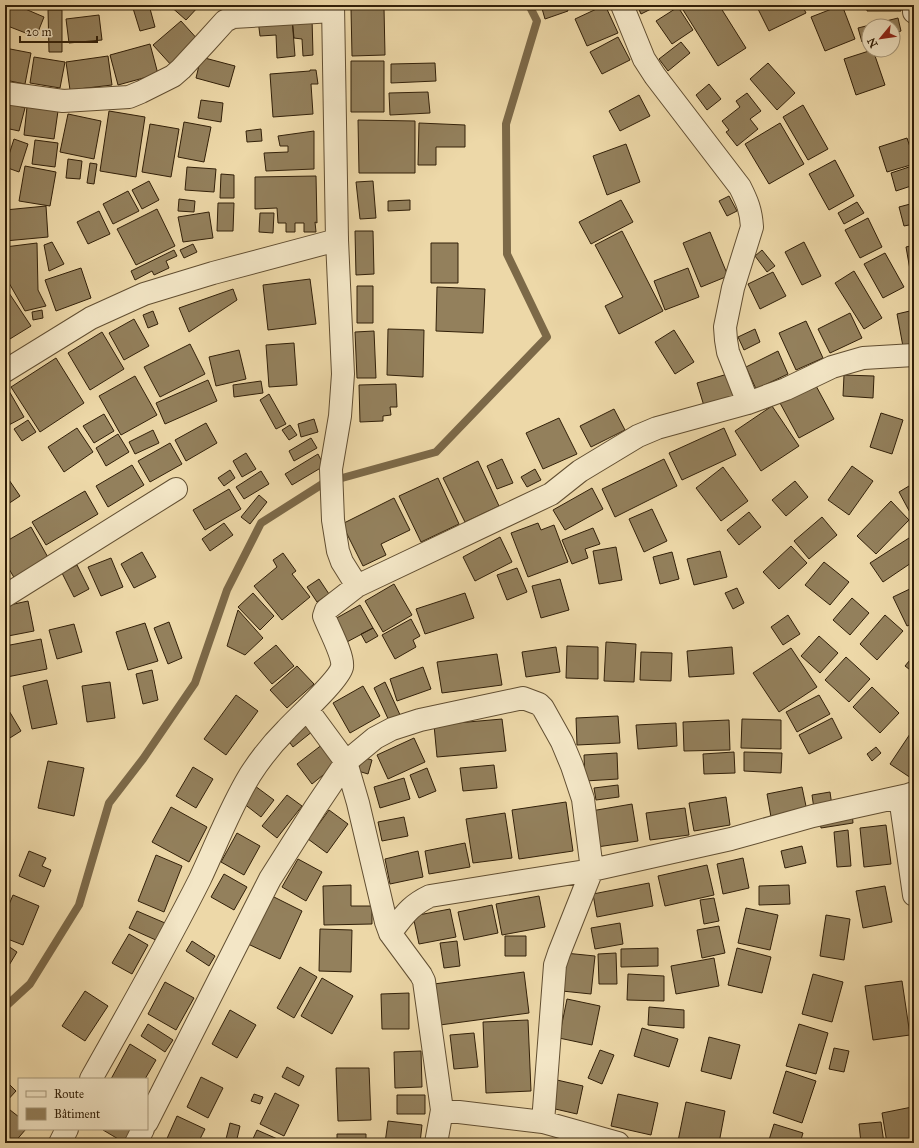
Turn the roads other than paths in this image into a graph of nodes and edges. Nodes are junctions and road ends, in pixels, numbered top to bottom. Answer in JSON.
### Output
{"nodes":[{"id":1,"x":622,"y":5,"type":"edge"},
{"id":2,"x":914,"y":5,"type":"edge"},
{"id":3,"x":333,"y":8,"type":"edge"},
{"id":4,"x":914,"y":12,"type":"edge"},
{"id":5,"x":5,"y":93,"type":"edge"},
{"id":6,"x":337,"y":240,"type":"junction"},
{"id":7,"x":914,"y":355,"type":"edge"},
{"id":8,"x":5,"y":371,"type":"edge"},
{"id":9,"x":748,"y":403,"type":"junction"},
{"id":10,"x":176,"y":489,"type":"dead end"},
{"id":11,"x":357,"y":586,"type":"junction"},
{"id":12,"x":5,"y":596,"type":"edge"},
{"id":13,"x":307,"y":709,"type":"junction"},
{"id":14,"x":346,"y":762,"type":"junction"},
{"id":15,"x":907,"y":795,"type":"edge"},
{"id":16,"x":592,"y":870,"type":"junction"},
{"id":17,"x":914,"y":895,"type":"edge"},
{"id":18,"x":390,"y":933,"type":"junction"},
{"id":19,"x":92,"y":1078,"type":"edge"},
{"id":20,"x":442,"y":1110,"type":"junction"},
{"id":21,"x":148,"y":1120,"type":"edge"},
{"id":22,"x":543,"y":1122,"type":"junction"},
{"id":23,"x":66,"y":1130,"type":"edge"},
{"id":24,"x":142,"y":1130,"type":"edge"},
{"id":25,"x":60,"y":1143,"type":"edge"},
{"id":26,"x":136,"y":1143,"type":"edge"},
{"id":27,"x":436,"y":1143,"type":"edge"},
{"id":28,"x":618,"y":1143,"type":"edge"}],
"edges":[{"from":1,"to":9,"type":"street"},
{"from":2,"to":4,"type":"street"},
{"from":3,"to":5,"type":"street"},
{"from":3,"to":6,"type":"street"},
{"from":6,"to":8,"type":"street"},
{"from":6,"to":11,"type":"street"},
{"from":7,"to":9,"type":"street"},
{"from":9,"to":11,"type":"street"},
{"from":10,"to":12,"type":"street"},
{"from":11,"to":13,"type":"street"},
{"from":13,"to":14,"type":"street"},
{"from":13,"to":19,"type":"street"},
{"from":14,"to":16,"type":"street"},
{"from":14,"to":18,"type":"street"},
{"from":14,"to":21,"type":"street"},
{"from":15,"to":16,"type":"street"},
{"from":15,"to":17,"type":"street"},
{"from":16,"to":18,"type":"street"},
{"from":16,"to":22,"type":"street"},
{"from":18,"to":20,"type":"street"},
{"from":20,"to":22,"type":"street"},
{"from":20,"to":27,"type":"street"},
{"from":22,"to":28,"type":"street"},
{"from":23,"to":25,"type":"street"},
{"from":24,"to":26,"type":"street"}]}
